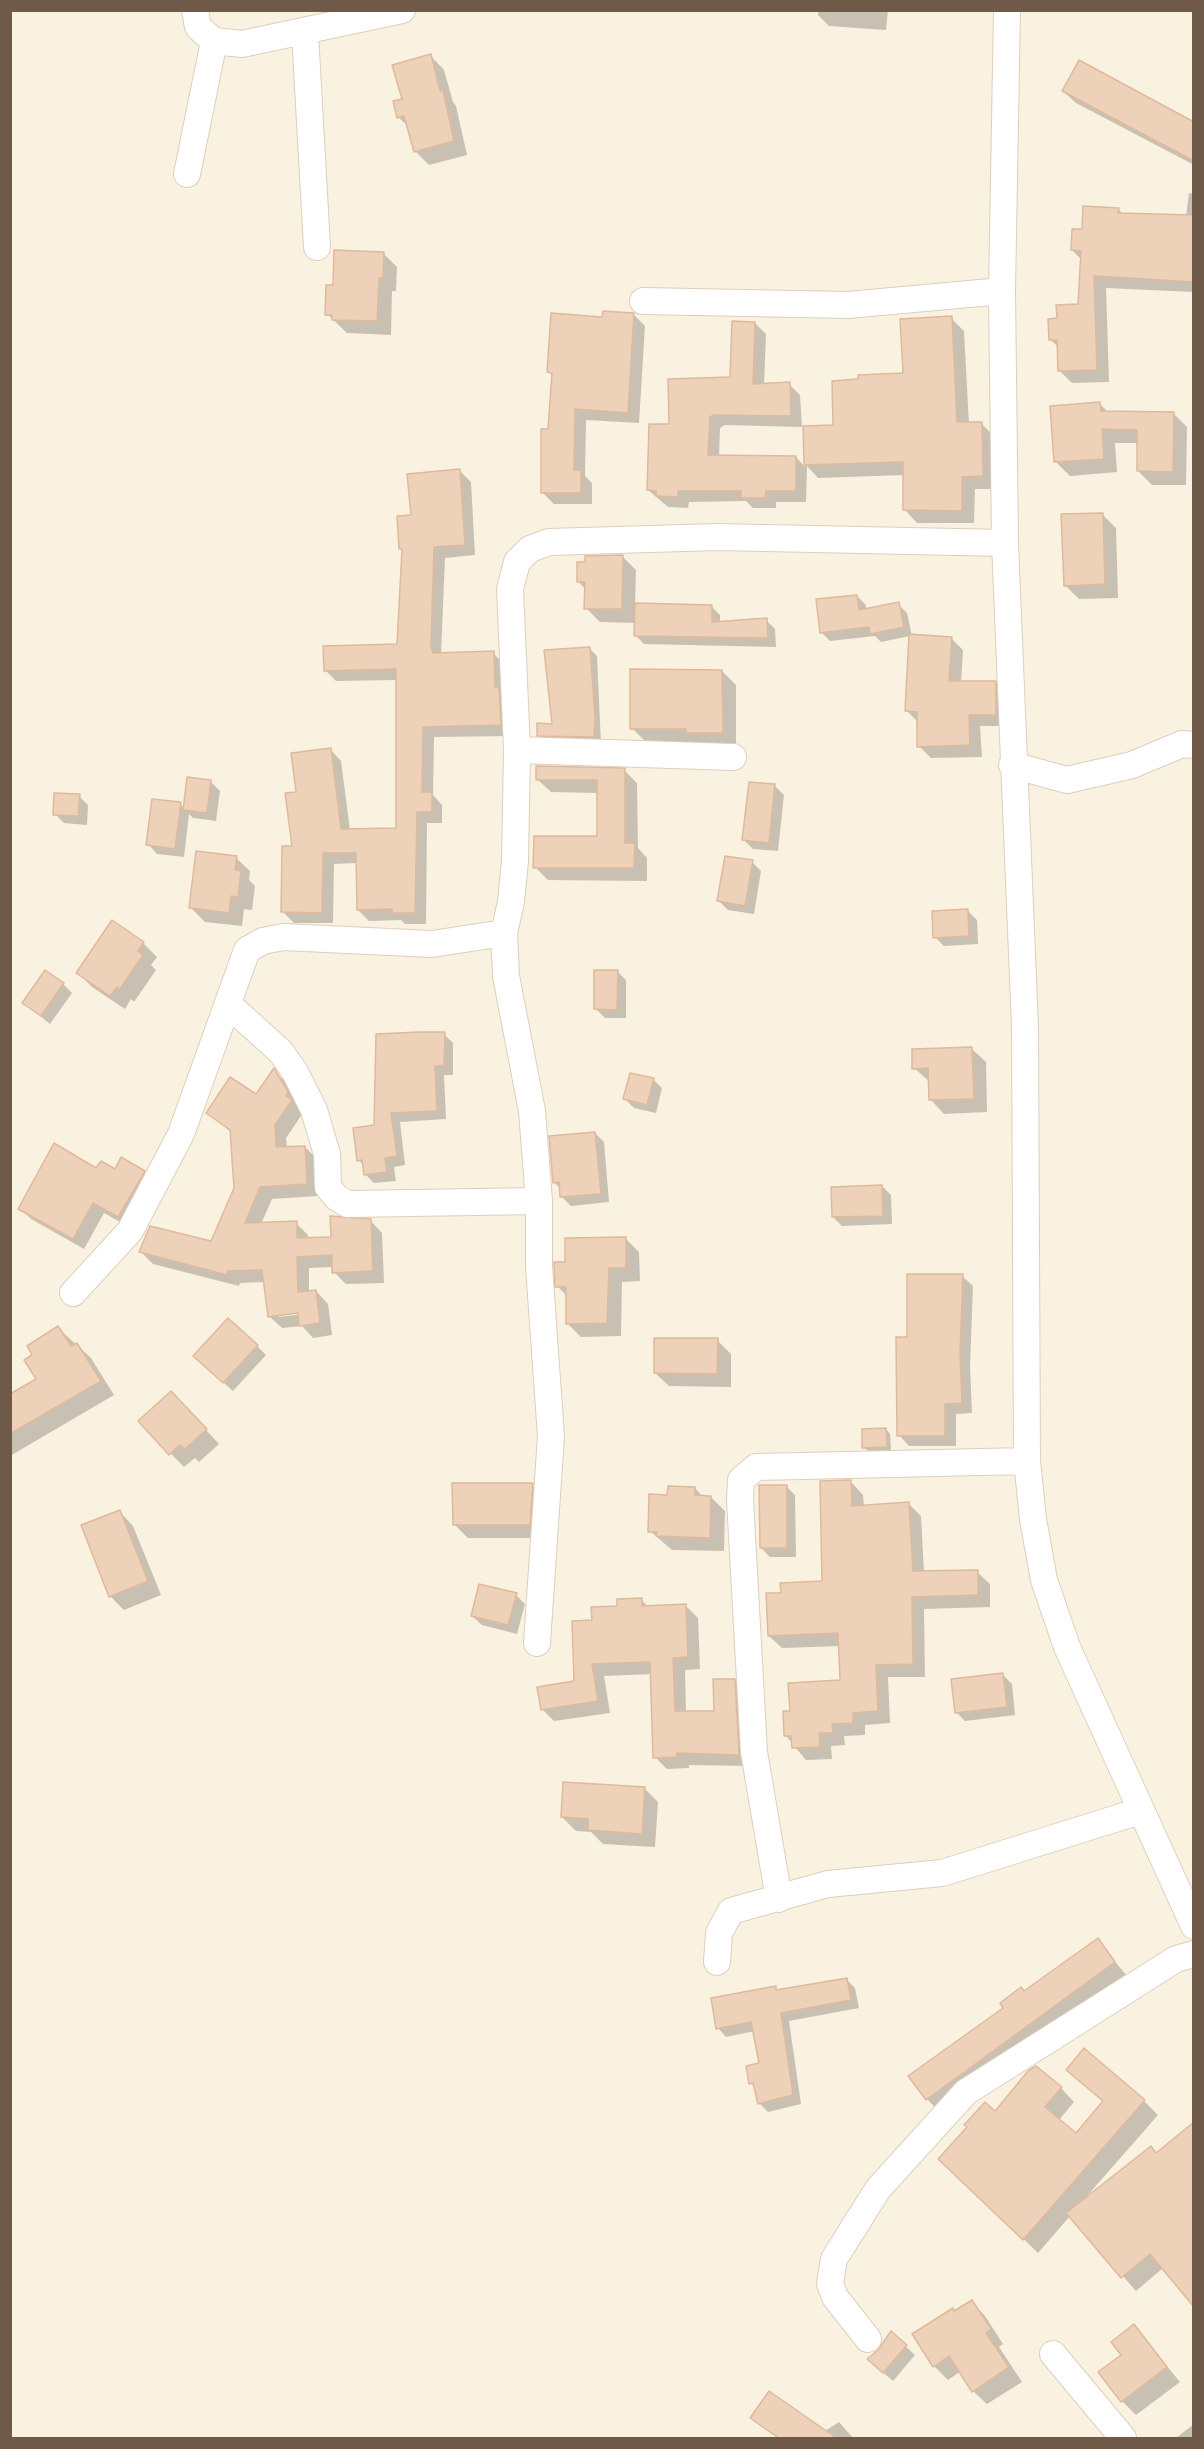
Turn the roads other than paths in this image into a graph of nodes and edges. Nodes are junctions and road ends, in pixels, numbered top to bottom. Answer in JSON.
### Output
{"nodes":[{"id":1,"x":195,"y":10,"type":"edge"},
{"id":2,"x":402,"y":10,"type":"edge"},
{"id":3,"x":1007,"y":10,"type":"edge"},
{"id":4,"x":305,"y":33,"type":"junction"},
{"id":5,"x":214,"y":41,"type":"junction"},
{"id":6,"x":187,"y":174,"type":"dead end"},
{"id":7,"x":317,"y":247,"type":"dead end"},
{"id":8,"x":1002,"y":291,"type":"junction"},
{"id":9,"x":643,"y":301,"type":"dead end"},
{"id":10,"x":1005,"y":543,"type":"junction"},
{"id":11,"x":1194,"y":745,"type":"edge"},
{"id":12,"x":517,"y":750,"type":"junction"},
{"id":13,"x":733,"y":757,"type":"dead end"},
{"id":14,"x":1012,"y":765,"type":"junction"},
{"id":15,"x":504,"y":933,"type":"junction"},
{"id":16,"x":229,"y":1005,"type":"junction"},
{"id":17,"x":539,"y":1201,"type":"junction"},
{"id":18,"x":73,"y":1293,"type":"dead end"},
{"id":19,"x":1027,"y":1461,"type":"junction"},
{"id":20,"x":537,"y":1643,"type":"dead end"},
{"id":21,"x":1140,"y":1811,"type":"junction"},
{"id":22,"x":779,"y":1899,"type":"junction"},
{"id":23,"x":1194,"y":1926,"type":"edge"},
{"id":24,"x":1194,"y":1954,"type":"edge"},
{"id":25,"x":717,"y":1962,"type":"dead end"},
{"id":26,"x":868,"y":2339,"type":"dead end"},
{"id":27,"x":1053,"y":2354,"type":"dead end"},
{"id":28,"x":1123,"y":2439,"type":"edge"}],
"edges":[{"from":1,"to":5,"type":"street"},
{"from":2,"to":4,"type":"street"},
{"from":3,"to":8,"type":"street"},
{"from":4,"to":5,"type":"street"},
{"from":4,"to":7,"type":"street"},
{"from":5,"to":6,"type":"street"},
{"from":8,"to":9,"type":"street"},
{"from":8,"to":10,"type":"street"},
{"from":10,"to":12,"type":"street"},
{"from":10,"to":14,"type":"street"},
{"from":11,"to":14,"type":"street"},
{"from":12,"to":13,"type":"street"},
{"from":12,"to":15,"type":"street"},
{"from":14,"to":19,"type":"street"},
{"from":15,"to":16,"type":"street"},
{"from":15,"to":17,"type":"street"},
{"from":16,"to":17,"type":"street"},
{"from":16,"to":18,"type":"street"},
{"from":17,"to":20,"type":"street"},
{"from":19,"to":21,"type":"street"},
{"from":19,"to":22,"type":"street"},
{"from":21,"to":22,"type":"street"},
{"from":21,"to":23,"type":"street"},
{"from":22,"to":25,"type":"street"},
{"from":24,"to":26,"type":"street"},
{"from":27,"to":28,"type":"street"}]}
